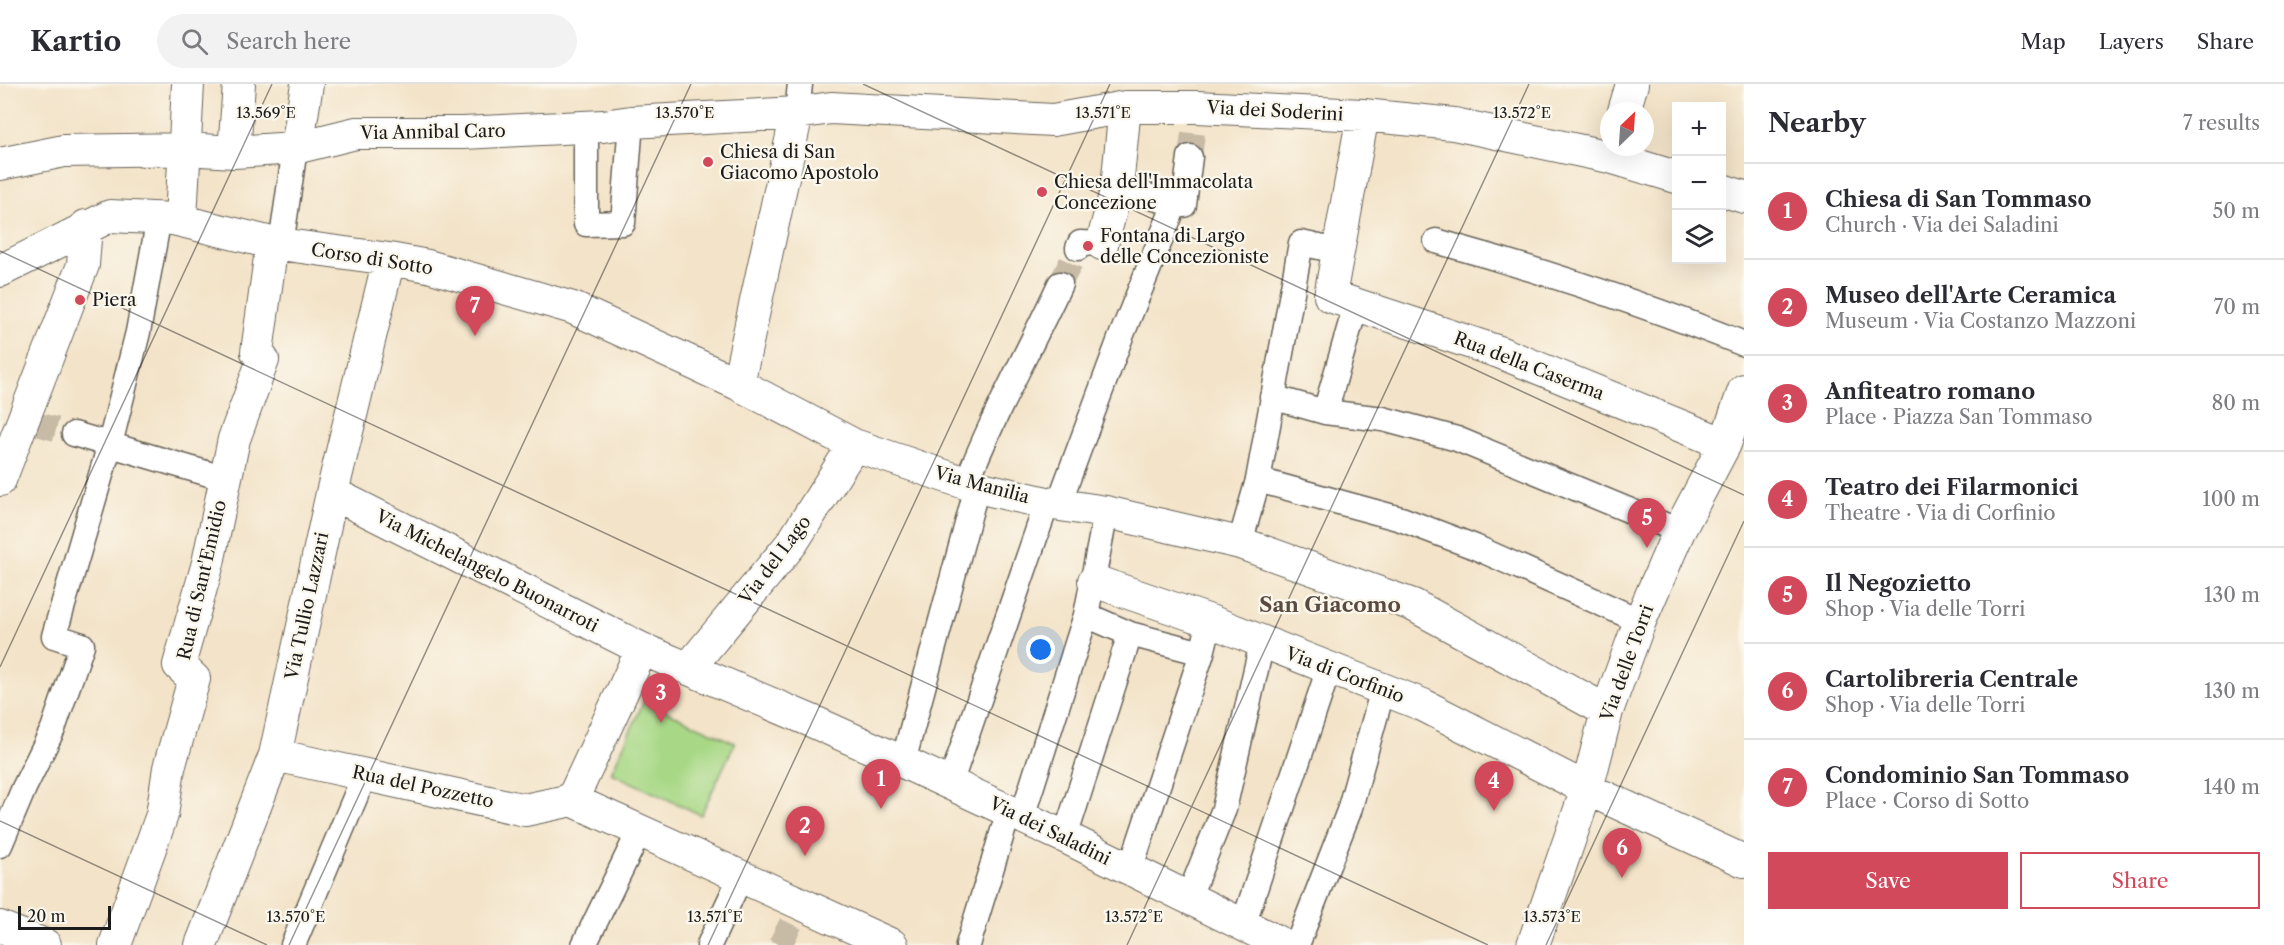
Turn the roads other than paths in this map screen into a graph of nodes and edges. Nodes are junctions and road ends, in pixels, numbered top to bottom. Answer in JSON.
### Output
{"nodes":[{"id":1,"x":188,"y":84,"type":"edge"},
{"id":2,"x":239,"y":84,"type":"edge"},
{"id":3,"x":307,"y":84,"type":"edge"},
{"id":4,"x":1632,"y":84,"type":"edge"},
{"id":5,"x":799,"y":99,"type":"edge"},
{"id":6,"x":1627,"y":102,"type":"edge"},
{"id":7,"x":1125,"y":107,"type":"junction"},
{"id":8,"x":1363,"y":115,"type":"junction"},
{"id":9,"x":631,"y":122,"type":"junction"},
{"id":10,"x":586,"y":127,"type":"junction"},
{"id":11,"x":295,"y":148,"type":"junction"},
{"id":12,"x":184,"y":149,"type":"junction"},
{"id":13,"x":1600,"y":150,"type":"edge"},
{"id":14,"x":234,"y":152,"type":"junction"},
{"id":15,"x":1622,"y":156,"type":"edge"},
{"id":16,"x":1190,"y":157,"type":"tunnel mouth"},
{"id":17,"x":0,"y":164,"type":"edge"},
{"id":18,"x":1672,"y":175,"type":"edge"},
{"id":19,"x":1117,"y":187,"type":"junction"},
{"id":20,"x":1726,"y":191,"type":"edge"},
{"id":21,"x":1744,"y":197,"type":"edge"},
{"id":22,"x":1174,"y":204,"type":"junction"},
{"id":23,"x":170,"y":219,"type":"junction"},
{"id":24,"x":86,"y":226,"type":"junction"},
{"id":25,"x":1436,"y":242,"type":"dead end"},
{"id":26,"x":276,"y":244,"type":"junction"},
{"id":27,"x":1086,"y":245,"type":"tunnel mouth"},
{"id":28,"x":1337,"y":251,"type":"junction"},
{"id":29,"x":389,"y":259,"type":"junction"},
{"id":30,"x":0,"y":272,"type":"edge"},
{"id":31,"x":1060,"y":284,"type":"tunnel mouth"},
{"id":32,"x":1343,"y":301,"type":"junction"},
{"id":33,"x":1744,"y":344,"type":"edge"},
{"id":34,"x":738,"y":384,"type":"junction"},
{"id":35,"x":1744,"y":390,"type":"edge"},
{"id":36,"x":1272,"y":397,"type":"junction"},
{"id":37,"x":1325,"y":412,"type":"junction"},
{"id":38,"x":74,"y":434,"type":"tunnel mouth"},
{"id":39,"x":110,"y":444,"type":"junction"},
{"id":40,"x":1725,"y":444,"type":"junction"},
{"id":41,"x":854,"y":445,"type":"junction"},
{"id":42,"x":226,"y":479,"type":"junction"},
{"id":43,"x":0,"y":480,"type":"edge"},
{"id":44,"x":1258,"y":480,"type":"junction"},
{"id":45,"x":972,"y":485,"type":"junction"},
{"id":46,"x":332,"y":494,"type":"junction"},
{"id":47,"x":1053,"y":503,"type":"junction"},
{"id":48,"x":1106,"y":512,"type":"junction"},
{"id":49,"x":1679,"y":531,"type":"junction"},
{"id":50,"x":1240,"y":543,"type":"junction"},
{"id":51,"x":1094,"y":581,"type":"junction"},
{"id":52,"x":1086,"y":615,"type":"junction"},
{"id":53,"x":1210,"y":621,"type":"junction"},
{"id":54,"x":1640,"y":621,"type":"junction"},
{"id":55,"x":1130,"y":634,"type":"junction"},
{"id":56,"x":1262,"y":643,"type":"junction"},
{"id":57,"x":642,"y":649,"type":"junction"},
{"id":58,"x":1202,"y":653,"type":"junction"},
{"id":59,"x":1329,"y":668,"type":"junction"},
{"id":60,"x":688,"y":669,"type":"junction"},
{"id":61,"x":1383,"y":689,"type":"junction"},
{"id":62,"x":1607,"y":711,"type":"junction"},
{"id":63,"x":275,"y":755,"type":"junction"},
{"id":64,"x":903,"y":762,"type":"junction"},
{"id":65,"x":365,"y":774,"type":"junction"},
{"id":66,"x":950,"y":784,"type":"junction"},
{"id":67,"x":1587,"y":789,"type":"junction"},
{"id":68,"x":572,"y":800,"type":"junction"},
{"id":69,"x":1016,"y":814,"type":"junction"},
{"id":70,"x":639,"y":832,"type":"junction"},
{"id":71,"x":1065,"y":837,"type":"junction"},
{"id":72,"x":0,"y":845,"type":"edge"},
{"id":73,"x":1744,"y":861,"type":"edge"},
{"id":74,"x":1130,"y":870,"type":"junction"},
{"id":75,"x":742,"y":878,"type":"junction"},
{"id":76,"x":1188,"y":899,"type":"junction"},
{"id":77,"x":1243,"y":925,"type":"junction"},
{"id":78,"x":0,"y":927,"type":"edge"},
{"id":79,"x":45,"y":945,"type":"edge"},
{"id":80,"x":115,"y":945,"type":"edge"},
{"id":81,"x":201,"y":945,"type":"edge"},
{"id":82,"x":293,"y":945,"type":"edge"},
{"id":83,"x":584,"y":945,"type":"edge"},
{"id":84,"x":709,"y":945,"type":"edge"},
{"id":85,"x":892,"y":945,"type":"edge"},
{"id":86,"x":968,"y":945,"type":"edge"},
{"id":87,"x":1284,"y":945,"type":"edge"},
{"id":88,"x":1297,"y":945,"type":"edge"},
{"id":89,"x":1533,"y":945,"type":"edge"}],
"edges":[{"from":1,"to":12,"type":"street"},
{"from":2,"to":14,"type":"street"},
{"from":3,"to":11,"type":"street"},
{"from":4,"to":6,"type":"street"},
{"from":5,"to":7,"type":"street","name":"Via dei Soderini"},
{"from":5,"to":9,"type":"street","name":"Via Annibal Caro"},
{"from":5,"to":34,"type":"street"},
{"from":7,"to":8,"type":"street","name":"Via dei Soderini"},
{"from":7,"to":19,"type":"street"},
{"from":8,"to":13,"type":"street","name":"Via dei Soderini"},
{"from":8,"to":28,"type":"street"},
{"from":9,"to":10,"type":"street","name":"Via Annibal Caro"},
{"from":9,"to":10,"type":"street"},
{"from":10,"to":11,"type":"street","name":"Via Annibal Caro"},
{"from":11,"to":14,"type":"street","name":"Via Annibal Caro"},
{"from":11,"to":26,"type":"street"},
{"from":12,"to":14,"type":"street","name":"Via Annibal Caro"},
{"from":12,"to":17,"type":"street","name":"Via Annibal Caro"},
{"from":12,"to":23,"type":"street"},
{"from":15,"to":18,"type":"street","name":"Via dei Soderini"},
{"from":16,"to":22,"type":"street"},
{"from":19,"to":22,"type":"street"},
{"from":19,"to":27,"type":"street"},
{"from":20,"to":21,"type":"street"},
{"from":22,"to":47,"type":"street"},
{"from":23,"to":24,"type":"street","name":"Corso di Sotto"},
{"from":23,"to":26,"type":"street","name":"Corso di Sotto"},
{"from":23,"to":39,"type":"street"},
{"from":24,"to":30,"type":"street","name":"Corso di Sotto"},
{"from":24,"to":43,"type":"street"},
{"from":25,"to":33,"type":"street"},
{"from":26,"to":29,"type":"street","name":"Corso di Sotto"},
{"from":26,"to":42,"type":"street","name":"Rua di Sant'Emidio"},
{"from":28,"to":32,"type":"street"},
{"from":28,"to":36,"type":"street"},
{"from":29,"to":34,"type":"street","name":"Corso di Sotto"},
{"from":29,"to":46,"type":"street","name":"Via Tullio Lazzari"},
{"from":31,"to":45,"type":"street"},
{"from":32,"to":37,"type":"street"},
{"from":32,"to":40,"type":"street","name":"Rua della Caserma"},
{"from":34,"to":41,"type":"street","name":"Via Manilia"},
{"from":35,"to":40,"type":"street","name":"Via delle Torri"},
{"from":36,"to":37,"type":"street"},
{"from":36,"to":44,"type":"street"},
{"from":37,"to":49,"type":"street"},
{"from":38,"to":39,"type":"street"},
{"from":39,"to":42,"type":"street"},
{"from":39,"to":72,"type":"street"},
{"from":40,"to":49,"type":"street","name":"Via delle Torri"},
{"from":41,"to":45,"type":"street","name":"Via Manilia"},
{"from":41,"to":60,"type":"street","name":"Via del Lago"},
{"from":42,"to":80,"type":"street","name":"Rua di Sant'Emidio"},
{"from":44,"to":50,"type":"street"},
{"from":44,"to":54,"type":"street"},
{"from":45,"to":47,"type":"street","name":"Via Manilia"},
{"from":45,"to":64,"type":"street"},
{"from":46,"to":57,"type":"street","name":"Via Michelangelo Buonarroti"},
{"from":46,"to":63,"type":"street","name":"Via Tullio Lazzari"},
{"from":47,"to":48,"type":"street","name":"Via Manilia"},
{"from":47,"to":66,"type":"street"},
{"from":48,"to":50,"type":"street","name":"Via Manilia"},
{"from":48,"to":51,"type":"street"},
{"from":49,"to":54,"type":"street","name":"Via delle Torri"},
{"from":50,"to":62,"type":"street","name":"Via Manilia"},
{"from":51,"to":52,"type":"street"},
{"from":51,"to":53,"type":"street","name":"Via di Corfinio"},
{"from":52,"to":55,"type":"street"},
{"from":52,"to":69,"type":"street"},
{"from":53,"to":56,"type":"street","name":"Via di Corfinio"},
{"from":53,"to":58,"type":"street"},
{"from":54,"to":62,"type":"street","name":"Via delle Torri"},
{"from":55,"to":58,"type":"street"},
{"from":55,"to":71,"type":"street"},
{"from":56,"to":59,"type":"street","name":"Via di Corfinio"},
{"from":56,"to":76,"type":"street"},
{"from":57,"to":60,"type":"street","name":"Via Michelangelo Buonarroti"},
{"from":57,"to":68,"type":"street"},
{"from":58,"to":74,"type":"street"},
{"from":59,"to":61,"type":"street","name":"Via di Corfinio"},
{"from":59,"to":77,"type":"street"},
{"from":60,"to":64,"type":"street","name":"Via dei Saladini"},
{"from":61,"to":67,"type":"street","name":"Via di Corfinio"},
{"from":61,"to":88,"type":"street"},
{"from":62,"to":67,"type":"street","name":"Via delle Torri"},
{"from":63,"to":65,"type":"street","name":"Rua del Pozzetto"},
{"from":63,"to":81,"type":"street","name":"Via Tullio Lazzari"},
{"from":64,"to":66,"type":"street","name":"Via dei Saladini"},
{"from":65,"to":68,"type":"street","name":"Rua del Pozzetto"},
{"from":65,"to":82,"type":"street"},
{"from":66,"to":69,"type":"street","name":"Via dei Saladini"},
{"from":67,"to":73,"type":"street","name":"Via di Corfinio"},
{"from":67,"to":89,"type":"street","name":"Via delle Torri"},
{"from":68,"to":70,"type":"street"},
{"from":69,"to":71,"type":"street","name":"Via dei Saladini"},
{"from":69,"to":86,"type":"street"},
{"from":70,"to":75,"type":"street"},
{"from":70,"to":83,"type":"street"},
{"from":71,"to":74,"type":"street","name":"Via dei Saladini"},
{"from":74,"to":76,"type":"street","name":"Via dei Saladini"},
{"from":75,"to":84,"type":"street"},
{"from":75,"to":85,"type":"street"},
{"from":76,"to":77,"type":"street","name":"Via dei Saladini"},
{"from":77,"to":87,"type":"street","name":"Via dei Saladini"},
{"from":78,"to":79,"type":"street"}]}
